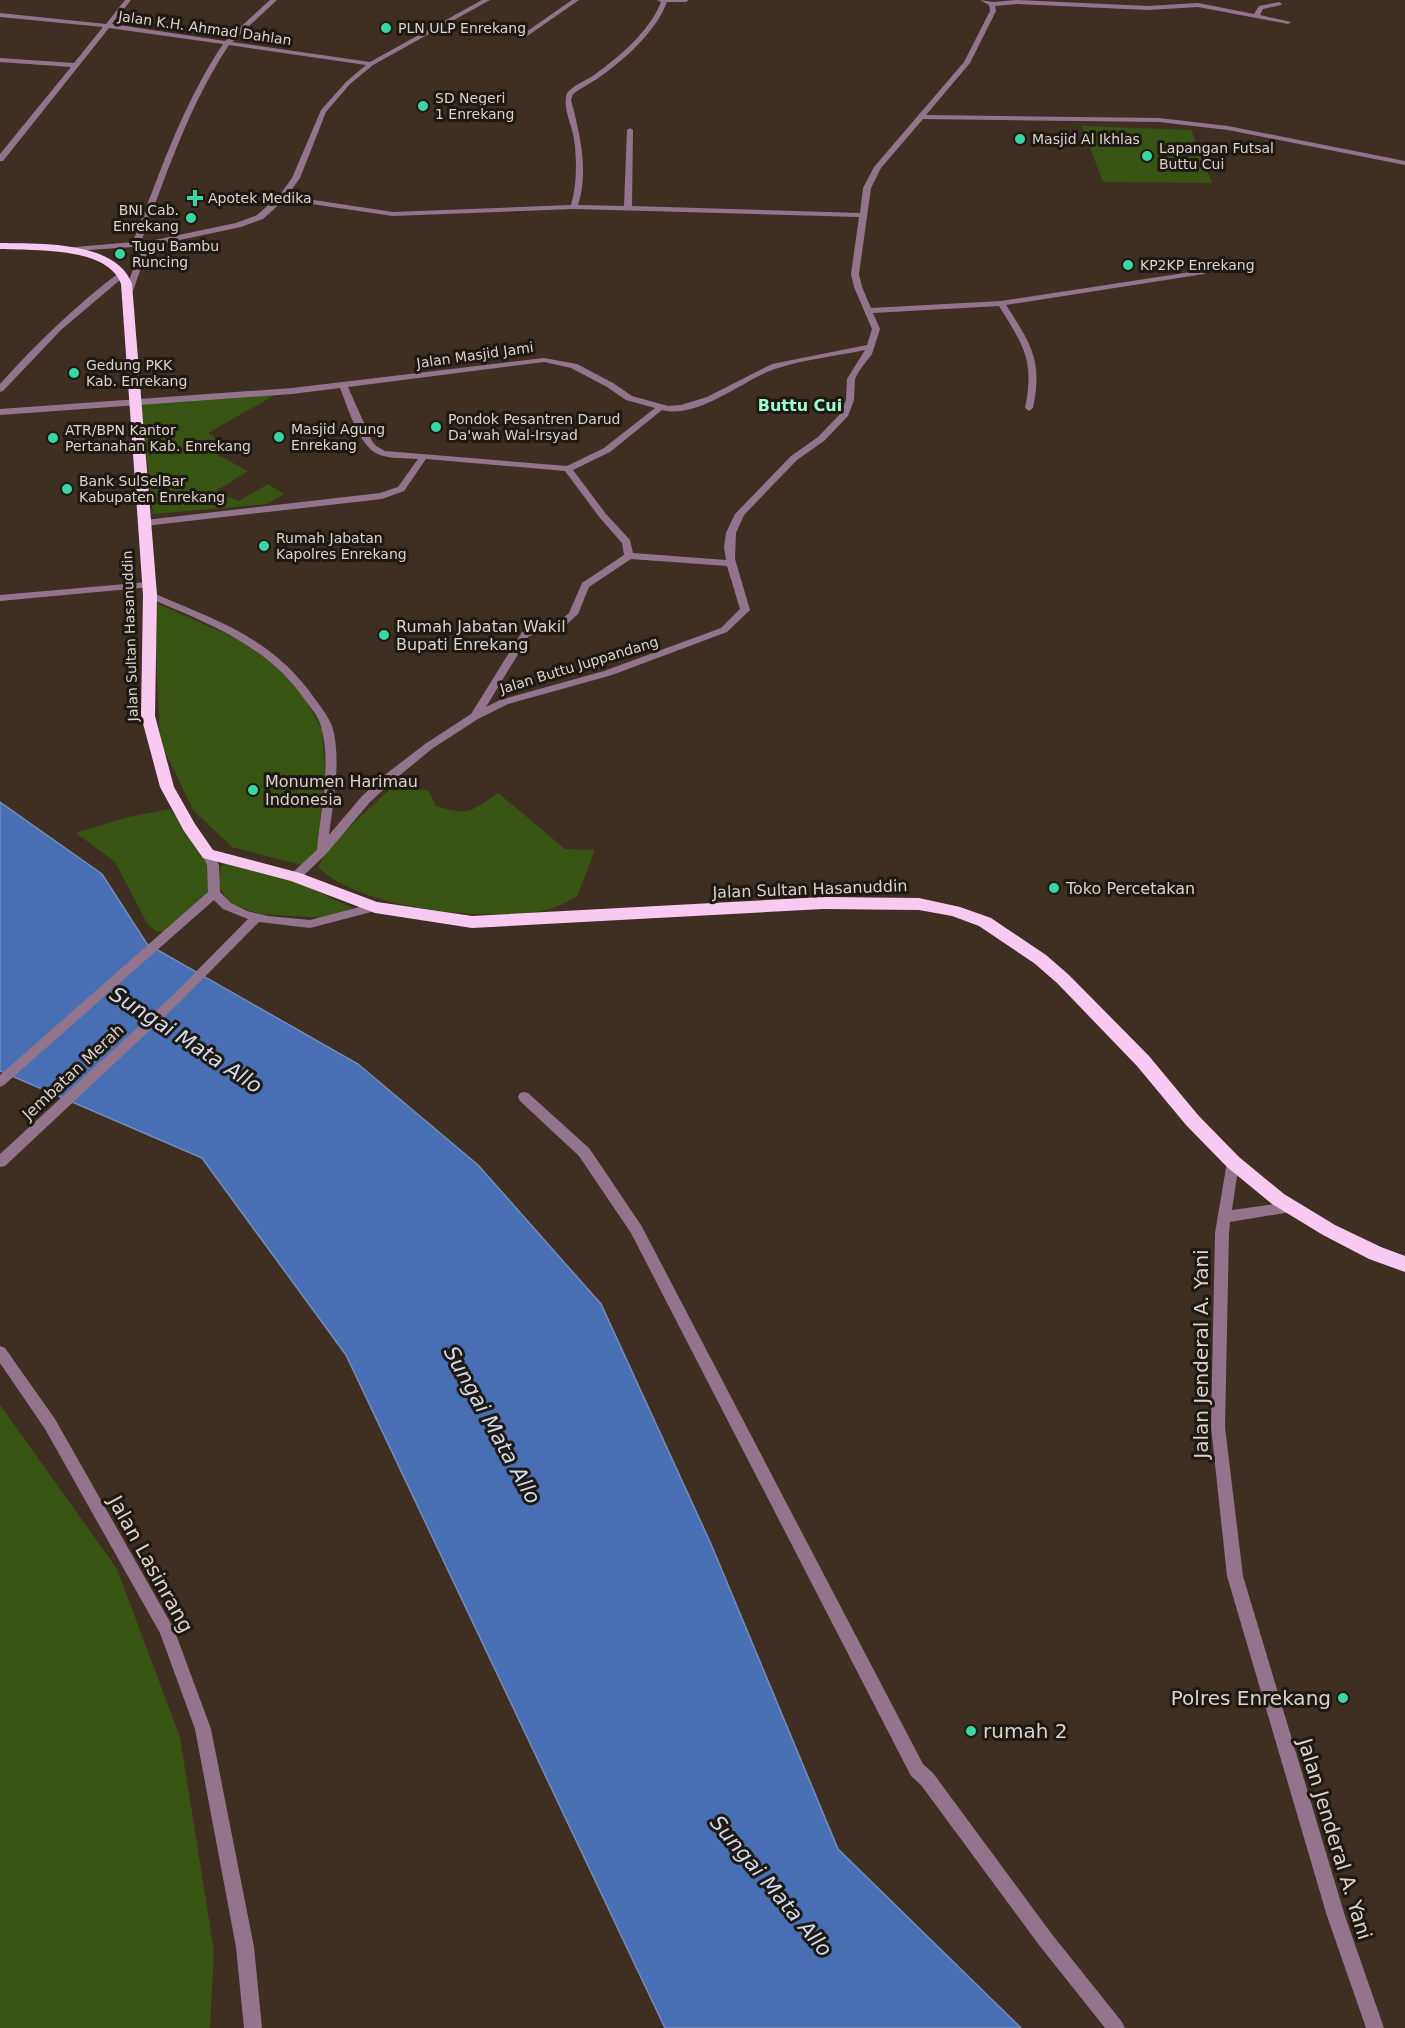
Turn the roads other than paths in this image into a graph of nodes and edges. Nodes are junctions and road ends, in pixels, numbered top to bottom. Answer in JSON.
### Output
{"nodes":[{"id":1,"x":128,"y":0,"type":"edge"},
{"id":2,"x":274,"y":0,"type":"edge"},
{"id":3,"x":487,"y":0,"type":"edge"},
{"id":4,"x":576,"y":0,"type":"edge"},
{"id":5,"x":662,"y":0,"type":"edge"},
{"id":6,"x":686,"y":0,"type":"edge"},
{"id":7,"x":988,"y":2,"type":"edge"},
{"id":8,"x":1279,"y":4,"type":"dead end"},
{"id":9,"x":0,"y":15,"type":"edge"},
{"id":10,"x":1255,"y":17,"type":"junction"},
{"id":11,"x":1288,"y":22,"type":"dead end"},
{"id":12,"x":109,"y":26,"type":"junction"},
{"id":13,"x":521,"y":38,"type":"dead end"},
{"id":14,"x":227,"y":43,"type":"junction"},
{"id":15,"x":0,"y":60,"type":"edge"},
{"id":16,"x":371,"y":64,"type":"junction"},
{"id":17,"x":75,"y":65,"type":"junction"},
{"id":18,"x":921,"y":117,"type":"junction"},
{"id":19,"x":630,"y":130,"type":"dead end"},
{"id":20,"x":0,"y":159,"type":"edge"},
{"id":21,"x":1405,"y":163,"type":"edge"},
{"id":22,"x":282,"y":198,"type":"junction"},
{"id":23,"x":574,"y":207,"type":"junction"},
{"id":24,"x":628,"y":208,"type":"junction"},
{"id":25,"x":863,"y":215,"type":"junction"},
{"id":26,"x":153,"y":243,"type":"junction"},
{"id":27,"x":136,"y":244,"type":"junction"},
{"id":28,"x":0,"y":246,"type":"edge"},
{"id":29,"x":63,"y":250,"type":"junction"},
{"id":30,"x":1204,"y":272,"type":"dead end"},
{"id":31,"x":123,"y":274,"type":"junction"},
{"id":32,"x":129,"y":291,"type":"junction"},
{"id":33,"x":1001,"y":303,"type":"junction"},
{"id":34,"x":869,"y":311,"type":"junction"},
{"id":35,"x":870,"y":347,"type":"junction"},
{"id":36,"x":343,"y":385,"type":"junction"},
{"id":37,"x":0,"y":389,"type":"edge"},
{"id":38,"x":135,"y":401,"type":"junction"},
{"id":39,"x":661,"y":407,"type":"junction"},
{"id":40,"x":1029,"y":408,"type":"dead end"},
{"id":41,"x":0,"y":412,"type":"edge"},
{"id":42,"x":423,"y":458,"type":"junction"},
{"id":43,"x":568,"y":469,"type":"junction"},
{"id":44,"x":145,"y":523,"type":"junction"},
{"id":45,"x":629,"y":556,"type":"junction"},
{"id":46,"x":731,"y":562,"type":"junction"},
{"id":47,"x":149,"y":590,"type":"junction"},
{"id":48,"x":0,"y":598,"type":"edge"},
{"id":49,"x":474,"y":717,"type":"junction"},
{"id":50,"x":322,"y":851,"type":"junction"},
{"id":51,"x":208,"y":854,"type":"junction"},
{"id":52,"x":295,"y":878,"type":"junction"},
{"id":53,"x":214,"y":893,"type":"junction"},
{"id":54,"x":375,"y":907,"type":"junction"},
{"id":55,"x":257,"y":917,"type":"junction"},
{"id":56,"x":0,"y":1082,"type":"edge"},
{"id":57,"x":524,"y":1097,"type":"dead end"},
{"id":58,"x":0,"y":1161,"type":"edge"},
{"id":59,"x":1233,"y":1162,"type":"junction"},
{"id":60,"x":1291,"y":1207,"type":"junction"},
{"id":61,"x":1225,"y":1218,"type":"junction"},
{"id":62,"x":1405,"y":1264,"type":"edge"},
{"id":63,"x":0,"y":1352,"type":"edge"},
{"id":64,"x":253,"y":2028,"type":"edge"},
{"id":65,"x":1116,"y":2028,"type":"edge"},
{"id":66,"x":1375,"y":2028,"type":"edge"}],
"edges":[{"from":1,"to":12,"type":"street"},
{"from":2,"to":14,"type":"street"},
{"from":3,"to":16,"type":"street"},
{"from":4,"to":13,"type":"street"},
{"from":5,"to":6,"type":"street"},
{"from":5,"to":23,"type":"street"},
{"from":7,"to":10,"type":"street"},
{"from":7,"to":18,"type":"street","name":"Jalan Buttu Juppandang"},
{"from":8,"to":10,"type":"street"},
{"from":9,"to":12,"type":"street","name":"Jalan K.H. Ahmad Dahlan"},
{"from":10,"to":11,"type":"street"},
{"from":12,"to":14,"type":"street","name":"Jalan K.H. Ahmad Dahlan"},
{"from":12,"to":17,"type":"street"},
{"from":14,"to":16,"type":"street","name":"Jalan K.H. Ahmad Dahlan"},
{"from":14,"to":27,"type":"street"},
{"from":15,"to":17,"type":"street"},
{"from":16,"to":22,"type":"street"},
{"from":17,"to":20,"type":"street"},
{"from":18,"to":21,"type":"street"},
{"from":18,"to":25,"type":"street","name":"Jalan Buttu Juppandang"},
{"from":19,"to":24,"type":"street"},
{"from":22,"to":23,"type":"street"},
{"from":22,"to":26,"type":"street"},
{"from":23,"to":24,"type":"street"},
{"from":24,"to":25,"type":"street"},
{"from":25,"to":34,"type":"street","name":"Jalan Buttu Juppandang"},
{"from":26,"to":27,"type":"street"},
{"from":26,"to":32,"type":"street"},
{"from":27,"to":29,"type":"street"},
{"from":28,"to":29,"type":"highway"},
{"from":29,"to":31,"type":"highway"},
{"from":30,"to":33,"type":"street"},
{"from":31,"to":32,"type":"highway","name":"Jalan Sultan Hasanuddin"},
{"from":31,"to":37,"type":"street"},
{"from":32,"to":38,"type":"highway","name":"Jalan Sultan Hasanuddin"},
{"from":33,"to":34,"type":"street"},
{"from":33,"to":40,"type":"street"},
{"from":34,"to":35,"type":"street","name":"Jalan Buttu Juppandang"},
{"from":35,"to":39,"type":"street","name":"Jalan Masjid Jami"},
{"from":35,"to":46,"type":"street","name":"Jalan Buttu Juppandang"},
{"from":36,"to":38,"type":"street","name":"Jalan Masjid Jami"},
{"from":36,"to":39,"type":"street","name":"Jalan Masjid Jami"},
{"from":36,"to":42,"type":"street"},
{"from":38,"to":41,"type":"street","name":"Jalan Masjid Jami"},
{"from":38,"to":44,"type":"highway","name":"Jalan Sultan Hasanuddin"},
{"from":39,"to":43,"type":"street"},
{"from":42,"to":43,"type":"street"},
{"from":42,"to":44,"type":"street"},
{"from":43,"to":45,"type":"street"},
{"from":44,"to":47,"type":"highway","name":"Jalan Sultan Hasanuddin"},
{"from":45,"to":46,"type":"street"},
{"from":45,"to":49,"type":"street"},
{"from":46,"to":49,"type":"street","name":"Jalan Buttu Juppandang"},
{"from":47,"to":48,"type":"street"},
{"from":47,"to":50,"type":"street"},
{"from":47,"to":51,"type":"highway","name":"Jalan Sultan Hasanuddin"},
{"from":49,"to":50,"type":"street","name":"Jalan Buttu Juppandang"},
{"from":50,"to":52,"type":"street","name":"Jalan Buttu Juppandang"},
{"from":51,"to":52,"type":"highway","name":"Jalan Sultan Hasanuddin"},
{"from":51,"to":53,"type":"street","name":"Jalan Sultan Hasanuddin"},
{"from":52,"to":54,"type":"highway","name":"Jalan Sultan Hasanuddin"},
{"from":53,"to":55,"type":"street","name":"Jalan Sultan Hasanuddin"},
{"from":53,"to":56,"type":"street"},
{"from":54,"to":55,"type":"street","name":"Jalan Sultan Hasanuddin"},
{"from":54,"to":59,"type":"highway","name":"Jalan Sultan Hasanuddin"},
{"from":55,"to":58,"type":"street","name":"Jembatan Merah"},
{"from":57,"to":65,"type":"street"},
{"from":59,"to":60,"type":"highway","name":"Jalan Sultan Hasanuddin"},
{"from":59,"to":61,"type":"street","name":"Jalan Jenderal A. Yani"},
{"from":60,"to":61,"type":"street"},
{"from":60,"to":62,"type":"highway","name":"Jalan Sultan Hasanuddin"},
{"from":61,"to":66,"type":"street","name":"Jalan Jenderal A. Yani"},
{"from":63,"to":64,"type":"street","name":"Jalan Lasinrang"}]}
